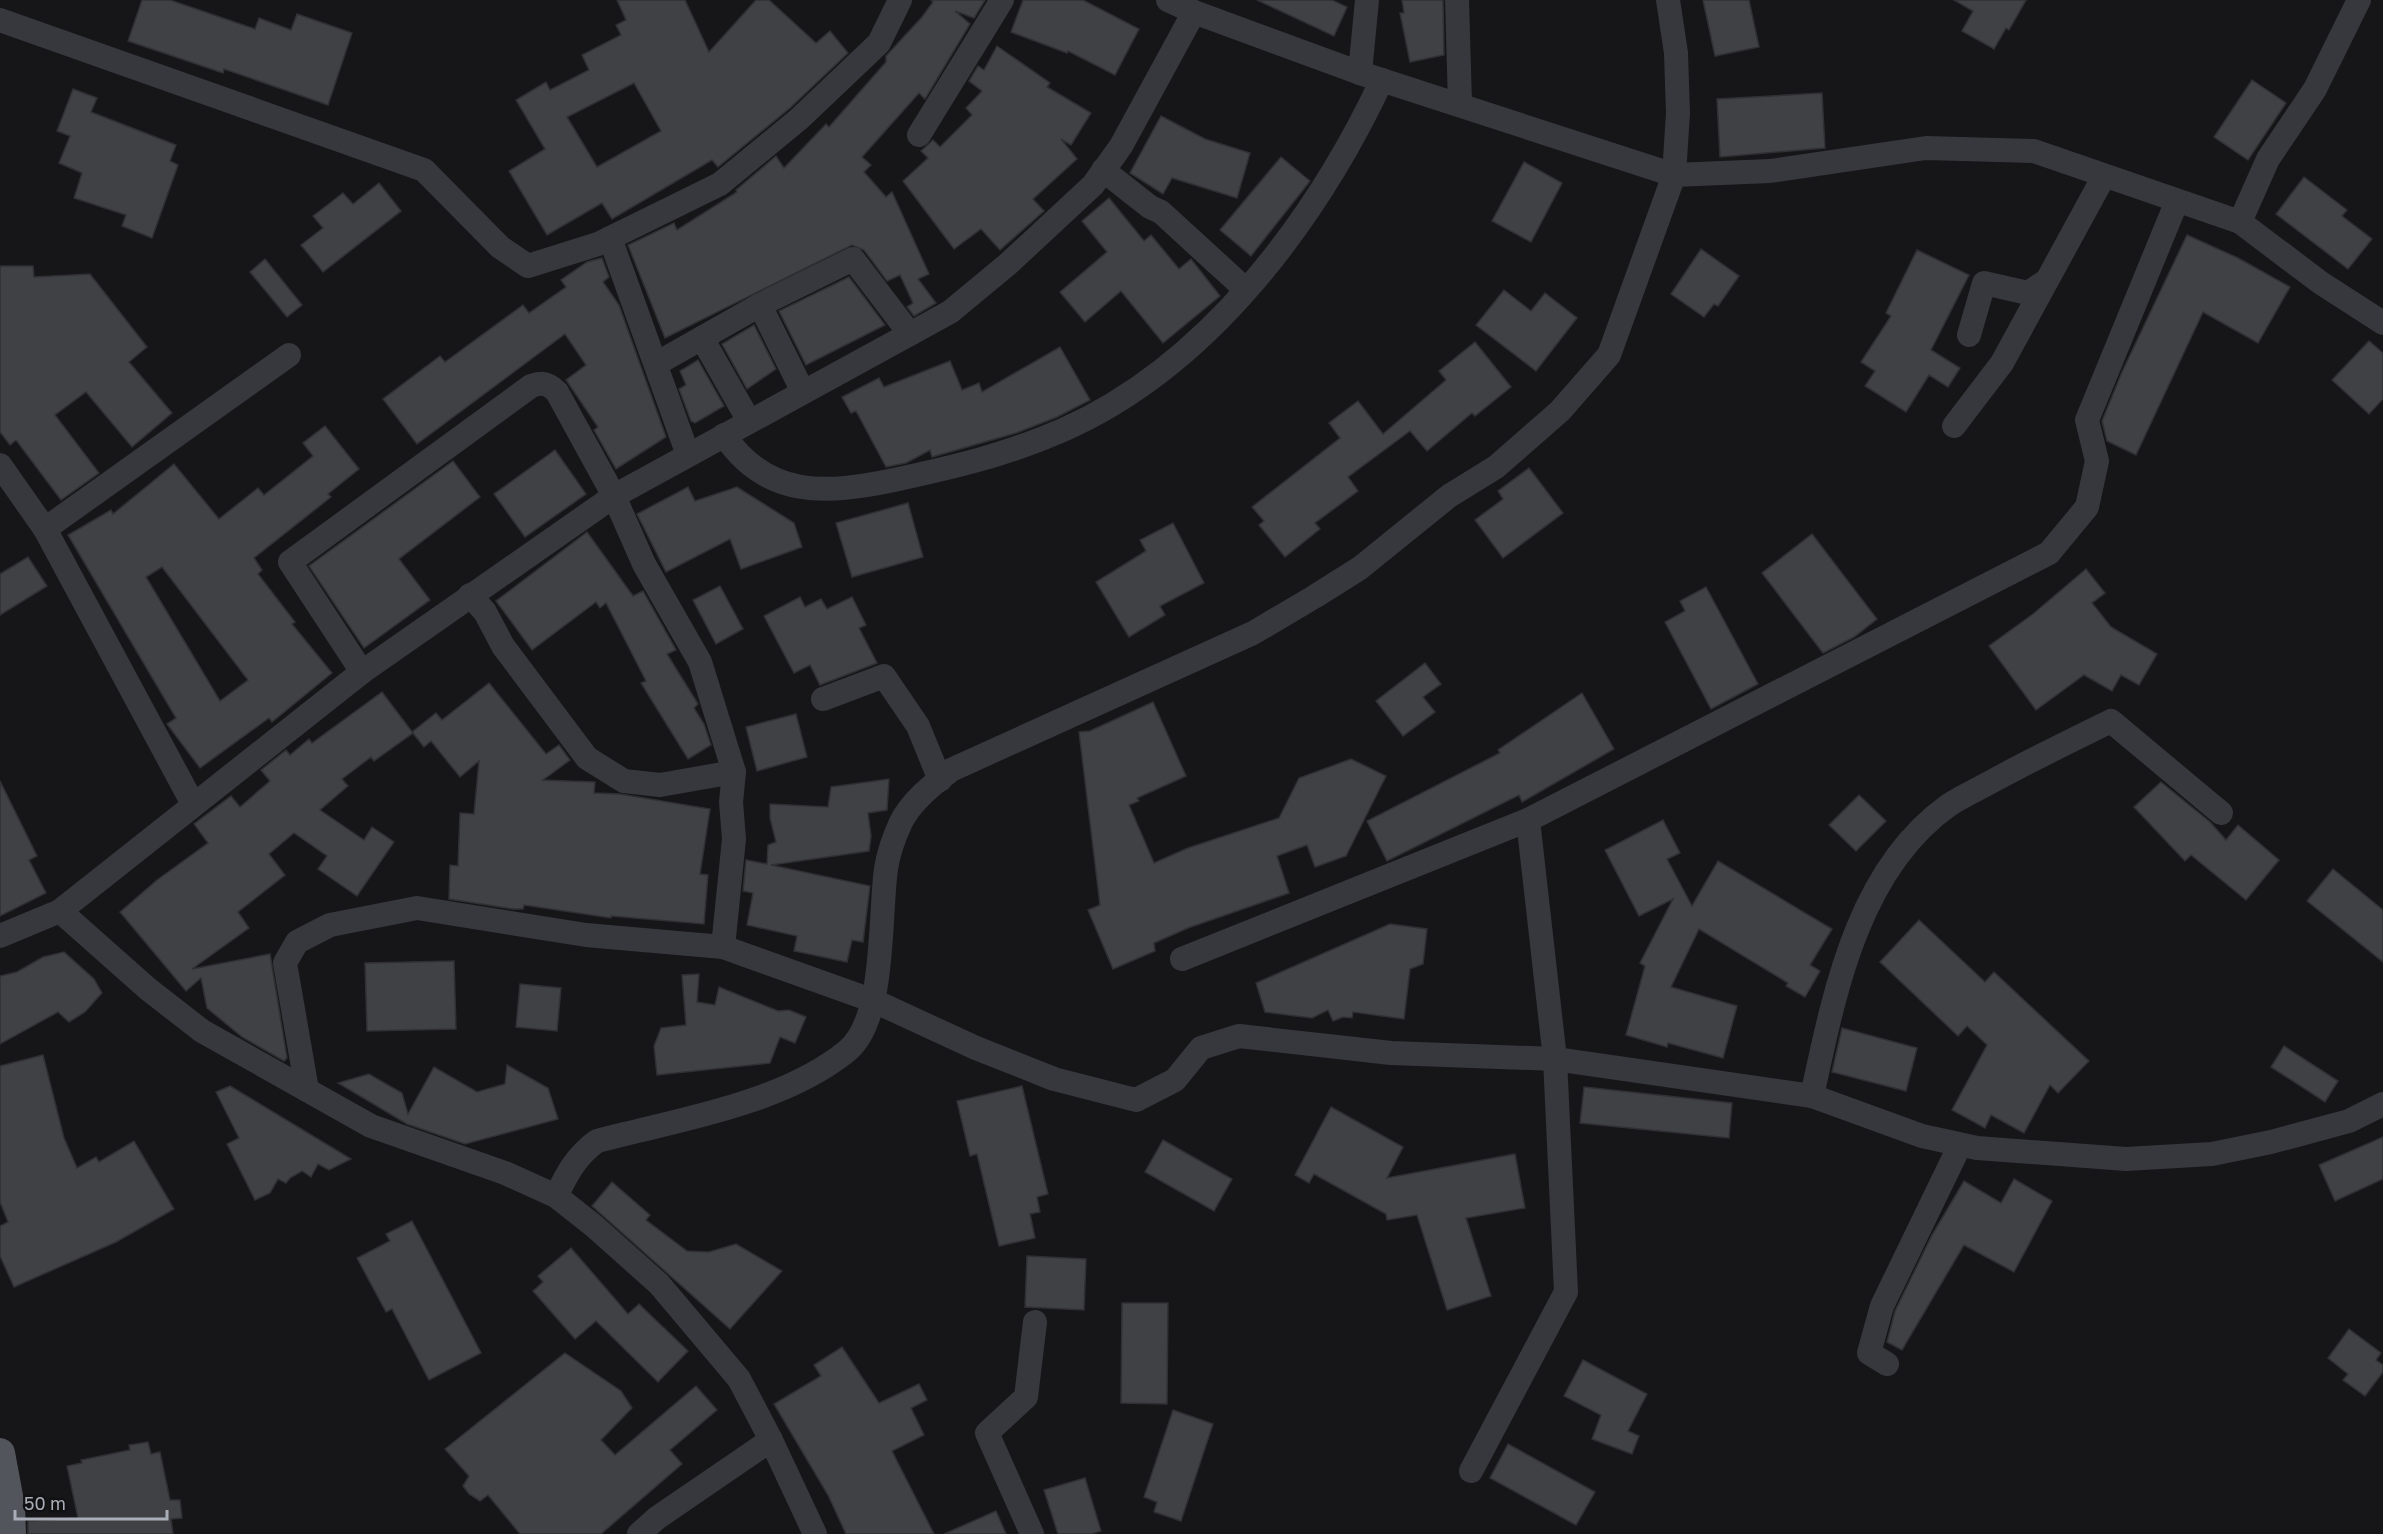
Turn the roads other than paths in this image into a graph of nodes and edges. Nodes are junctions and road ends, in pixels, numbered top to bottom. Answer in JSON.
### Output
{"nodes":[{"id":1,"x":900,"y":0,"type":"edge"},
{"id":2,"x":1002,"y":0,"type":"edge"},
{"id":3,"x":1168,"y":0,"type":"edge"},
{"id":4,"x":1367,"y":0,"type":"edge"},
{"id":5,"x":1457,"y":0,"type":"edge"},
{"id":6,"x":1668,"y":0,"type":"edge"},
{"id":7,"x":2359,"y":0,"type":"edge"},
{"id":8,"x":1194,"y":12,"type":"junction"},
{"id":9,"x":0,"y":20,"type":"edge"},
{"id":10,"x":1371,"y":76,"type":"junction"},
{"id":11,"x":1460,"y":104,"type":"junction"},
{"id":12,"x":919,"y":135,"type":"dead end"},
{"id":13,"x":1104,"y":170,"type":"junction"},
{"id":14,"x":1674,"y":175,"type":"junction"},
{"id":15,"x":2104,"y":176,"type":"junction"},
{"id":16,"x":2177,"y":201,"type":"junction"},
{"id":17,"x":2240,"y":222,"type":"junction"},
{"id":18,"x":610,"y":238,"type":"junction"},
{"id":19,"x":2046,"y":281,"type":"junction"},
{"id":20,"x":1245,"y":289,"type":"junction"},
{"id":21,"x":760,"y":305,"type":"junction"},
{"id":22,"x":2383,"y":323,"type":"edge"},
{"id":23,"x":910,"y":334,"type":"junction"},
{"id":24,"x":1969,"y":335,"type":"dead end"},
{"id":25,"x":702,"y":338,"type":"junction"},
{"id":26,"x":289,"y":355,"type":"dead end"},
{"id":27,"x":656,"y":364,"type":"junction"},
{"id":28,"x":803,"y":392,"type":"junction"},
{"id":29,"x":749,"y":421,"type":"junction"},
{"id":30,"x":1954,"y":426,"type":"dead end"},
{"id":31,"x":724,"y":435,"type":"junction"},
{"id":32,"x":688,"y":455,"type":"junction"},
{"id":33,"x":0,"y":465,"type":"edge"},
{"id":34,"x":614,"y":496,"type":"junction"},
{"id":35,"x":45,"y":530,"type":"junction"},
{"id":36,"x":470,"y":595,"type":"junction"},
{"id":37,"x":362,"y":672,"type":"junction"},
{"id":38,"x":823,"y":699,"type":"dead end"},
{"id":39,"x":734,"y":772,"type":"junction"},
{"id":40,"x":940,"y":780,"type":"junction"},
{"id":41,"x":193,"y":804,"type":"junction"},
{"id":42,"x":2221,"y":813,"type":"dead end"},
{"id":43,"x":1528,"y":820,"type":"junction"},
{"id":44,"x":60,"y":911,"type":"junction"},
{"id":45,"x":0,"y":936,"type":"edge"},
{"id":46,"x":723,"y":947,"type":"junction"},
{"id":47,"x":1182,"y":959,"type":"dead end"},
{"id":48,"x":874,"y":1001,"type":"junction"},
{"id":49,"x":1555,"y":1059,"type":"junction"},
{"id":50,"x":307,"y":1090,"type":"junction"},
{"id":51,"x":1812,"y":1096,"type":"junction"},
{"id":52,"x":2383,"y":1104,"type":"edge"},
{"id":53,"x":1960,"y":1145,"type":"junction"},
{"id":54,"x":556,"y":1196,"type":"junction"},
{"id":55,"x":1035,"y":1322,"type":"dead end"},
{"id":56,"x":1887,"y":1364,"type":"dead end"},
{"id":57,"x":771,"y":1440,"type":"junction"},
{"id":58,"x":0,"y":1453,"type":"edge"},
{"id":59,"x":1471,"y":1471,"type":"dead end"},
{"id":60,"x":11,"y":1534,"type":"edge"},
{"id":61,"x":639,"y":1534,"type":"edge"},
{"id":62,"x":815,"y":1534,"type":"edge"},
{"id":63,"x":1032,"y":1534,"type":"edge"}],
"edges":[{"from":1,"to":18,"type":"street"},
{"from":2,"to":12,"type":"street"},
{"from":3,"to":8,"type":"street"},
{"from":4,"to":10,"type":"street"},
{"from":5,"to":11,"type":"street"},
{"from":6,"to":14,"type":"street"},
{"from":7,"to":17,"type":"street"},
{"from":8,"to":10,"type":"street"},
{"from":8,"to":13,"type":"street"},
{"from":9,"to":18,"type":"street"},
{"from":10,"to":11,"type":"street"},
{"from":10,"to":20,"type":"street"},
{"from":11,"to":14,"type":"street"},
{"from":13,"to":20,"type":"street"},
{"from":13,"to":23,"type":"street"},
{"from":14,"to":15,"type":"street"},
{"from":14,"to":40,"type":"street"},
{"from":15,"to":16,"type":"street"},
{"from":15,"to":19,"type":"street"},
{"from":16,"to":17,"type":"street"},
{"from":16,"to":43,"type":"street"},
{"from":17,"to":22,"type":"street"},
{"from":18,"to":27,"type":"street"},
{"from":19,"to":24,"type":"street"},
{"from":19,"to":30,"type":"street"},
{"from":20,"to":31,"type":"street"},
{"from":21,"to":23,"type":"street"},
{"from":21,"to":25,"type":"street"},
{"from":21,"to":28,"type":"street"},
{"from":23,"to":28,"type":"street"},
{"from":25,"to":27,"type":"street"},
{"from":25,"to":29,"type":"street"},
{"from":26,"to":35,"type":"street"},
{"from":27,"to":32,"type":"street"},
{"from":28,"to":29,"type":"street"},
{"from":29,"to":31,"type":"street"},
{"from":31,"to":32,"type":"street"},
{"from":32,"to":34,"type":"street"},
{"from":33,"to":35,"type":"street"},
{"from":34,"to":36,"type":"street"},
{"from":34,"to":37,"type":"street"},
{"from":34,"to":39,"type":"street"},
{"from":35,"to":41,"type":"street"},
{"from":36,"to":37,"type":"street"},
{"from":36,"to":39,"type":"street"},
{"from":37,"to":41,"type":"street"},
{"from":38,"to":40,"type":"street"},
{"from":39,"to":46,"type":"street"},
{"from":40,"to":48,"type":"street"},
{"from":41,"to":44,"type":"street"},
{"from":42,"to":51,"type":"street"},
{"from":43,"to":47,"type":"street"},
{"from":43,"to":49,"type":"street"},
{"from":44,"to":45,"type":"street"},
{"from":44,"to":50,"type":"street"},
{"from":46,"to":48,"type":"street"},
{"from":46,"to":50,"type":"street"},
{"from":48,"to":49,"type":"street"},
{"from":48,"to":54,"type":"street"},
{"from":49,"to":51,"type":"street"},
{"from":49,"to":59,"type":"street"},
{"from":50,"to":54,"type":"street"},
{"from":51,"to":53,"type":"street"},
{"from":52,"to":53,"type":"street"},
{"from":53,"to":56,"type":"street"},
{"from":54,"to":57,"type":"street"},
{"from":55,"to":63,"type":"street"},
{"from":57,"to":61,"type":"street"},
{"from":57,"to":62,"type":"street"},
{"from":58,"to":60,"type":"main road"}]}
